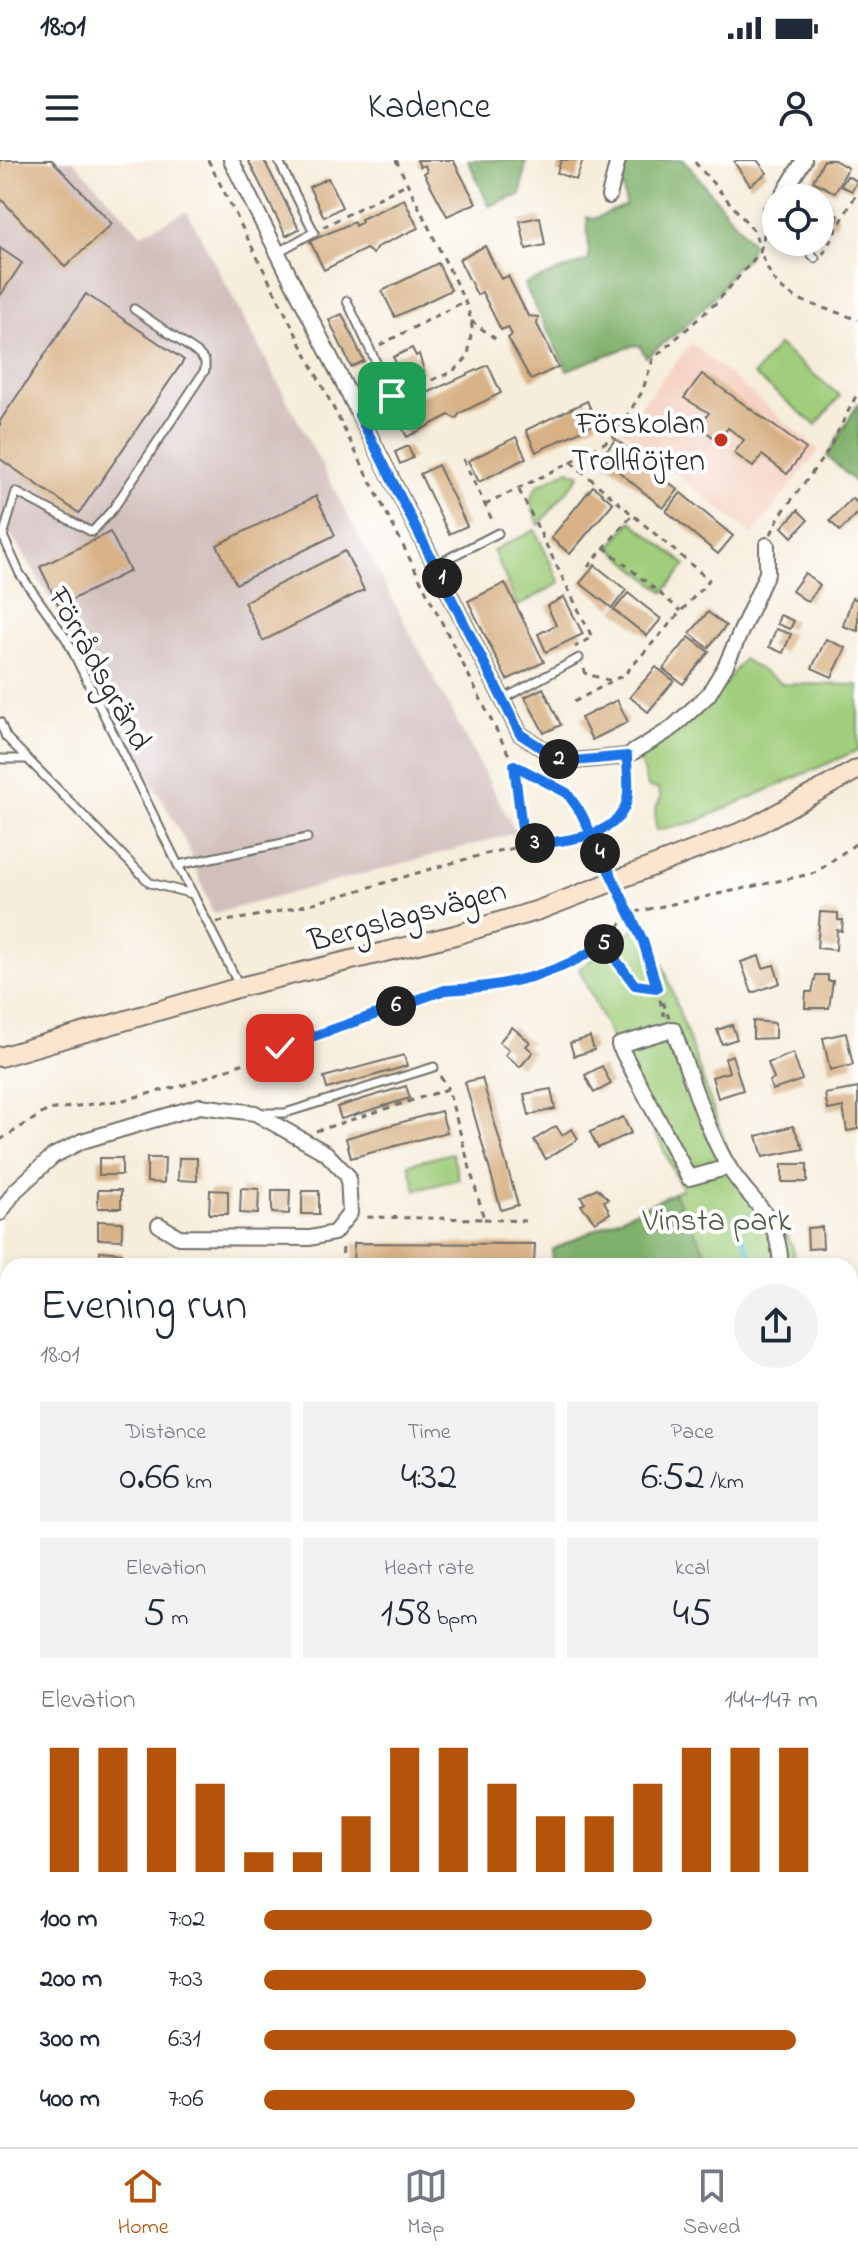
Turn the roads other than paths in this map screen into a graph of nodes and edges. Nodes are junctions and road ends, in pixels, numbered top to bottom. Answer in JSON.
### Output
{"nodes":[{"id":1,"x":231,"y":160,"type":"edge"},
{"id":2,"x":278,"y":160,"type":"edge"},
{"id":3,"x":618,"y":160,"type":"edge"},
{"id":4,"x":804,"y":160,"type":"edge"},
{"id":5,"x":789,"y":184,"type":"edge"},
{"id":6,"x":609,"y":196,"type":"dead end"},
{"id":7,"x":278,"y":252,"type":"junction"},
{"id":8,"x":347,"y":301,"type":"dead end"},
{"id":9,"x":134,"y":309,"type":"dead end"},
{"id":10,"x":359,"y":415,"type":"junction"},
{"id":11,"x":498,"y":533,"type":"road end"},
{"id":12,"x":767,"y":545,"type":"road end"},
{"id":13,"x":435,"y":565,"type":"junction"},
{"id":14,"x":579,"y":658,"type":"road end"},
{"id":15,"x":503,"y":699,"type":"junction"},
{"id":16,"x":0,"y":722,"type":"edge"},
{"id":17,"x":0,"y":759,"type":"edge"},
{"id":18,"x":27,"y":759,"type":"junction"},
{"id":19,"x":858,"y":769,"type":"edge"},
{"id":20,"x":307,"y":838,"type":"dead end"},
{"id":21,"x":178,"y":865,"type":"junction"},
{"id":22,"x":193,"y":894,"type":"junction"},
{"id":23,"x":240,"y":987,"type":"junction"},
{"id":24,"x":47,"y":1043,"type":"junction"},
{"id":25,"x":0,"y":1057,"type":"edge"},
{"id":26,"x":434,"y":1067,"type":"road end"},
{"id":27,"x":0,"y":1071,"type":"edge"},
{"id":28,"x":255,"y":1113,"type":"junction"},
{"id":29,"x":729,"y":1167,"type":"junction"},
{"id":30,"x":0,"y":1213,"type":"edge"},
{"id":31,"x":159,"y":1225,"type":"dead end"},
{"id":32,"x":781,"y":1258,"type":"edge"}],
"edges":[{"from":1,"to":7,"type":"street"},
{"from":2,"to":7,"type":"lane"},
{"from":3,"to":6,"type":"street"},
{"from":4,"to":5,"type":"street"},
{"from":7,"to":10,"type":"street"},
{"from":8,"to":10,"type":"lane"},
{"from":9,"to":21,"type":"lane","name":"Förrådsgränd"},
{"from":10,"to":13,"type":"street"},
{"from":11,"to":13,"type":"lane"},
{"from":12,"to":15,"type":"street"},
{"from":13,"to":15,"type":"street"},
{"from":14,"to":15,"type":"lane"},
{"from":16,"to":18,"type":"lane"},
{"from":17,"to":18,"type":"lane"},
{"from":18,"to":22,"type":"lane"},
{"from":19,"to":23,"type":"main road","name":"Bergslagsvägen"},
{"from":20,"to":21,"type":"lane"},
{"from":21,"to":22,"type":"lane","name":"Förrådsgränd"},
{"from":22,"to":23,"type":"lane","name":"Förrådsgränd"},
{"from":23,"to":24,"type":"main road","name":"Bergslagsvägen"},
{"from":24,"to":25,"type":"main road","name":"Bergslagsvägen"},
{"from":24,"to":27,"type":"main road","name":"Bergslagsvägen"},
{"from":26,"to":28,"type":"lane"},
{"from":28,"to":30,"type":"street"},
{"from":28,"to":31,"type":"street"},
{"from":29,"to":29,"type":"street"},
{"from":29,"to":32,"type":"street"}]}
